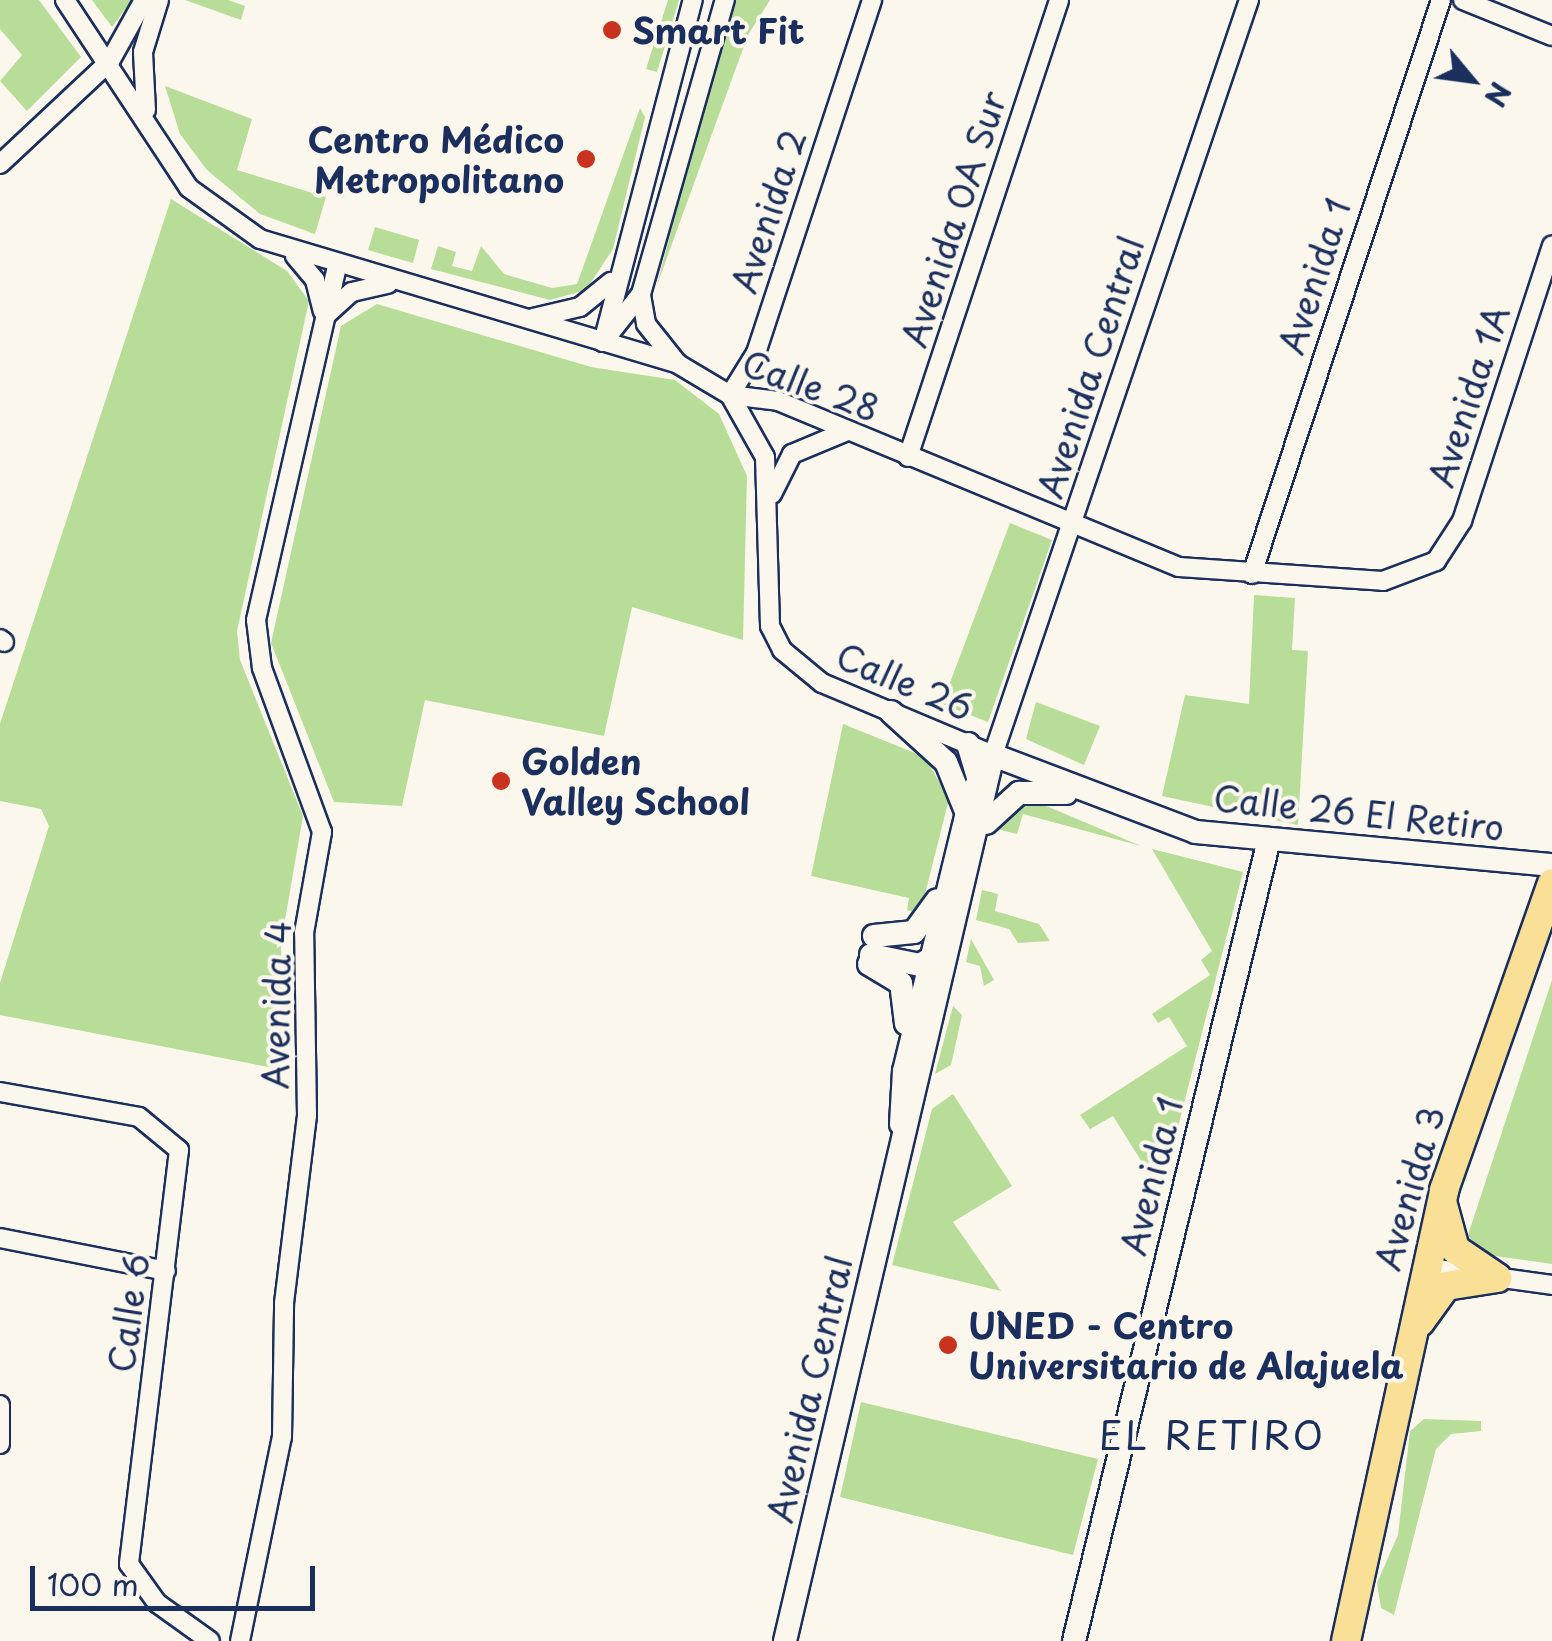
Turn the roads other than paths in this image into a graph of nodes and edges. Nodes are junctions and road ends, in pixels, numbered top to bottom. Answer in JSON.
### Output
{"nodes":[{"id":1,"x":65,"y":0,"type":"edge"},
{"id":2,"x":144,"y":0,"type":"edge"},
{"id":3,"x":159,"y":0,"type":"edge"},
{"id":4,"x":693,"y":0,"type":"edge"},
{"id":5,"x":725,"y":0,"type":"edge"},
{"id":6,"x":872,"y":0,"type":"edge"},
{"id":7,"x":1058,"y":0,"type":"edge"},
{"id":8,"x":1249,"y":0,"type":"edge"},
{"id":9,"x":1442,"y":0,"type":"edge"},
{"id":10,"x":1463,"y":0,"type":"edge"},
{"id":11,"x":117,"y":36,"type":"junction"},
{"id":12,"x":1552,"y":36,"type":"edge"},
{"id":13,"x":96,"y":42,"type":"junction"},
{"id":14,"x":110,"y":61,"type":"junction"},
{"id":15,"x":149,"y":126,"type":"junction"},
{"id":16,"x":0,"y":164,"type":"edge"},
{"id":17,"x":1552,"y":245,"type":"edge"},
{"id":18,"x":290,"y":252,"type":"junction"},
{"id":19,"x":337,"y":267,"type":"junction"},
{"id":20,"x":612,"y":282,"type":"junction"},
{"id":21,"x":395,"y":283,"type":"junction"},
{"id":22,"x":641,"y":294,"type":"junction"},
{"id":23,"x":324,"y":316,"type":"junction"},
{"id":24,"x":523,"y":320,"type":"junction"},
{"id":25,"x":603,"y":342,"type":"junction"},
{"id":26,"x":678,"y":364,"type":"junction"},
{"id":27,"x":730,"y":396,"type":"junction"},
{"id":28,"x":847,"y":431,"type":"junction"},
{"id":29,"x":908,"y":457,"type":"junction"},
{"id":30,"x":768,"y":504,"type":"junction"},
{"id":31,"x":1073,"y":529,"type":"junction"},
{"id":32,"x":1436,"y":561,"type":"joint"},
{"id":33,"x":1252,"y":574,"type":"junction"},
{"id":34,"x":891,"y":712,"type":"junction"},
{"id":35,"x":968,"y":744,"type":"junction"},
{"id":36,"x":993,"y":755,"type":"junction"},
{"id":37,"x":980,"y":778,"type":"junction"},
{"id":38,"x":1080,"y":793,"type":"junction"},
{"id":39,"x":966,"y":814,"type":"junction"},
{"id":40,"x":969,"y":844,"type":"junction"},
{"id":41,"x":1268,"y":844,"type":"junction"},
{"id":42,"x":1552,"y":865,"type":"edge"},
{"id":43,"x":1552,"y":883,"type":"edge"},
{"id":44,"x":872,"y":950,"type":"junction"},
{"id":45,"x":931,"y":962,"type":"junction"},
{"id":46,"x":925,"y":1028,"type":"junction"},
{"id":47,"x":0,"y":1092,"type":"edge"},
{"id":48,"x":902,"y":1112,"type":"junction"},
{"id":49,"x":900,"y":1152,"type":"junction"},
{"id":50,"x":1444,"y":1190,"type":"junction"},
{"id":51,"x":0,"y":1238,"type":"edge"},
{"id":52,"x":1423,"y":1268,"type":"junction"},
{"id":53,"x":166,"y":1271,"type":"junction"},
{"id":54,"x":1497,"y":1278,"type":"junction"},
{"id":55,"x":1552,"y":1284,"type":"edge"},
{"id":56,"x":1405,"y":1350,"type":"junction"},
{"id":57,"x":0,"y":1406,"type":"edge"},
{"id":58,"x":0,"y":1444,"type":"edge"},
{"id":59,"x":210,"y":1641,"type":"edge"},
{"id":60,"x":240,"y":1641,"type":"edge"},
{"id":61,"x":785,"y":1641,"type":"edge"},
{"id":62,"x":1074,"y":1641,"type":"edge"},
{"id":63,"x":1346,"y":1641,"type":"edge"}],
"edges":[{"from":1,"to":13,"type":"street","name":"Calle 28"},
{"from":2,"to":11,"type":"street"},
{"from":3,"to":15,"type":"street"},
{"from":4,"to":20,"type":"street"},
{"from":5,"to":22,"type":"street"},
{"from":6,"to":27,"type":"street","name":"Avenida 2"},
{"from":7,"to":29,"type":"street","name":"Avenida 0A Sur"},
{"from":8,"to":31,"type":"street","name":"Avenida Central"},
{"from":9,"to":33,"type":"street","name":"Avenida 1"},
{"from":10,"to":12,"type":"street"},
{"from":11,"to":13,"type":"street"},
{"from":11,"to":14,"type":"street"},
{"from":13,"to":14,"type":"street","name":"Calle 28"},
{"from":14,"to":15,"type":"street","name":"Calle 28"},
{"from":14,"to":16,"type":"street"},
{"from":15,"to":18,"type":"street","name":"Calle 28"},
{"from":17,"to":32,"type":"street","name":"Avenida 1A"},
{"from":18,"to":19,"type":"street","name":"Calle 28"},
{"from":18,"to":23,"type":"street"},
{"from":19,"to":21,"type":"street","name":"Calle 28"},
{"from":19,"to":23,"type":"street","name":"Avenida 4"},
{"from":20,"to":24,"type":"street"},
{"from":20,"to":25,"type":"street"},
{"from":21,"to":23,"type":"street"},
{"from":21,"to":24,"type":"street","name":"Calle 28"},
{"from":22,"to":25,"type":"street"},
{"from":22,"to":26,"type":"street"},
{"from":23,"to":60,"type":"street","name":"Avenida 4"},
{"from":24,"to":25,"type":"street","name":"Calle 28"},
{"from":25,"to":26,"type":"street","name":"Calle 28"},
{"from":26,"to":27,"type":"street","name":"Calle 28"},
{"from":27,"to":28,"type":"street","name":"Calle 28"},
{"from":27,"to":30,"type":"street"},
{"from":28,"to":29,"type":"street","name":"Calle 28"},
{"from":28,"to":30,"type":"street"},
{"from":29,"to":31,"type":"street","name":"Calle 28"},
{"from":30,"to":34,"type":"street","name":"Calle 26"},
{"from":31,"to":33,"type":"street","name":"Calle 28"},
{"from":31,"to":36,"type":"street","name":"Avenida Central"},
{"from":32,"to":33,"type":"street","name":"Calle 28"},
{"from":34,"to":35,"type":"street","name":"Calle 26"},
{"from":34,"to":39,"type":"street"},
{"from":35,"to":36,"type":"street","name":"Calle 26"},
{"from":35,"to":37,"type":"street"},
{"from":36,"to":37,"type":"street","name":"Avenida Central"},
{"from":36,"to":38,"type":"street","name":"Calle 26 El Retiro"},
{"from":36,"to":40,"type":"street","name":"Avenida Central"},
{"from":37,"to":39,"type":"street","name":"Avenida Central"},
{"from":37,"to":45,"type":"street"},
{"from":38,"to":40,"type":"street"},
{"from":38,"to":41,"type":"street","name":"Calle 26 El Retiro"},
{"from":39,"to":40,"type":"street","name":"Avenida Central"},
{"from":40,"to":44,"type":"street"},
{"from":40,"to":45,"type":"street","name":"Avenida Central"},
{"from":40,"to":46,"type":"street","name":"Avenida Central"},
{"from":41,"to":42,"type":"street","name":"Calle 26 El Retiro"},
{"from":41,"to":62,"type":"street","name":"Avenida 1"},
{"from":43,"to":50,"type":"main road","name":"Avenida 3"},
{"from":44,"to":45,"type":"street"},
{"from":44,"to":48,"type":"street"},
{"from":45,"to":46,"type":"street","name":"Avenida Central"},
{"from":46,"to":48,"type":"street","name":"Avenida Central"},
{"from":46,"to":49,"type":"street","name":"Avenida Central"},
{"from":47,"to":53,"type":"street","name":"Calle 6"},
{"from":48,"to":49,"type":"street","name":"Avenida Central"},
{"from":49,"to":61,"type":"street","name":"Avenida Central"},
{"from":50,"to":52,"type":"main road","name":"Avenida 3"},
{"from":50,"to":54,"type":"main road"},
{"from":51,"to":53,"type":"street"},
{"from":52,"to":54,"type":"street"},
{"from":52,"to":56,"type":"main road","name":"Avenida 3"},
{"from":53,"to":59,"type":"street","name":"Calle 6"},
{"from":54,"to":55,"type":"street"},
{"from":54,"to":56,"type":"main road"},
{"from":56,"to":63,"type":"main road","name":"Avenida 3"},
{"from":57,"to":58,"type":"street"}]}
